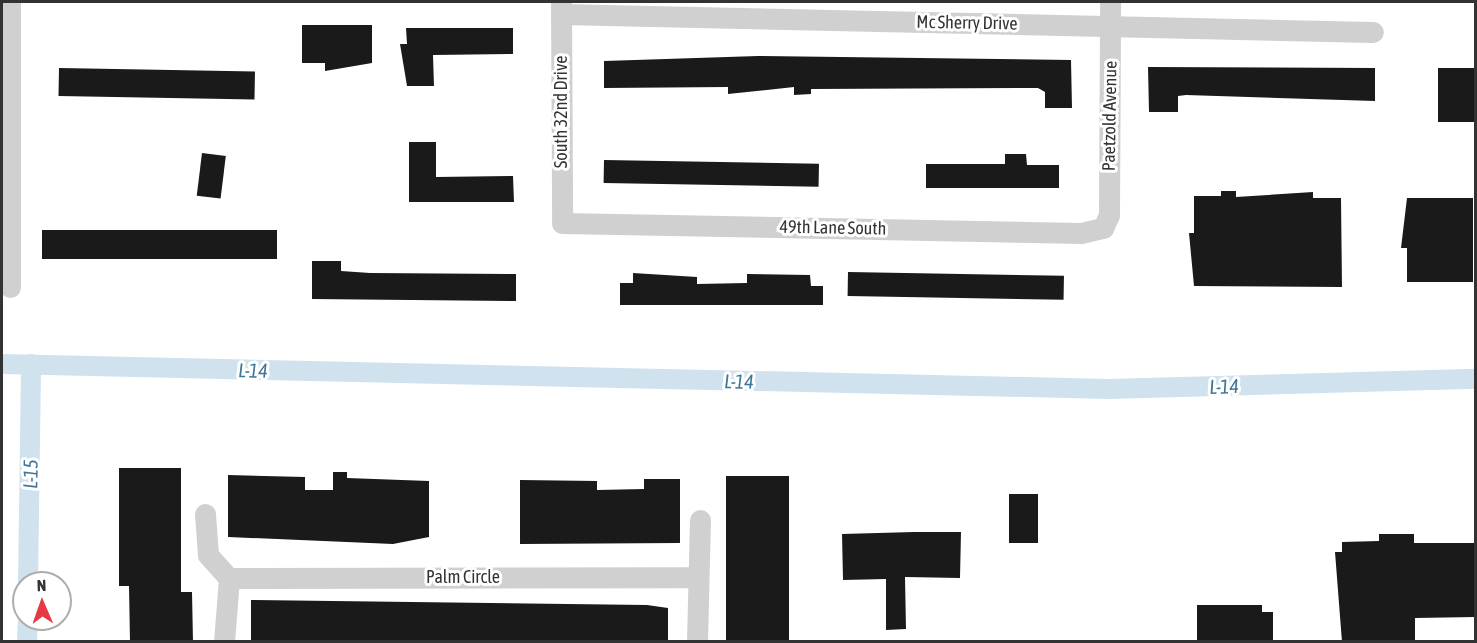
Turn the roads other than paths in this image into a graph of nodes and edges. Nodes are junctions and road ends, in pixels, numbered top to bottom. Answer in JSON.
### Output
{"nodes":[{"id":1,"x":10,"y":2,"type":"edge"},
{"id":2,"x":1110,"y":2,"type":"edge"},
{"id":3,"x":561,"y":8,"type":"edge"},
{"id":4,"x":1110,"y":26,"type":"junction"},
{"id":5,"x":1373,"y":32,"type":"dead end"},
{"id":6,"x":562,"y":223,"type":"joint"},
{"id":7,"x":1103,"y":228,"type":"joint"},
{"id":8,"x":10,"y":287,"type":"dead end"},
{"id":9,"x":205,"y":514,"type":"dead end"},
{"id":10,"x":700,"y":520,"type":"dead end"},
{"id":11,"x":698,"y":577,"type":"junction"},
{"id":12,"x":229,"y":578,"type":"junction"},
{"id":13,"x":224,"y":642,"type":"edge"},
{"id":14,"x":697,"y":642,"type":"edge"}],
"edges":[{"from":1,"to":8,"type":"street"},
{"from":2,"to":4,"type":"street","name":"Paetzold Avenue"},
{"from":3,"to":4,"type":"street","name":"Mc Sherry Drive"},
{"from":3,"to":6,"type":"street","name":"South 32nd Drive"},
{"from":4,"to":5,"type":"street","name":"Mc Sherry Drive"},
{"from":4,"to":7,"type":"street","name":"Paetzold Avenue"},
{"from":6,"to":7,"type":"street","name":"49th Lane South"},
{"from":9,"to":12,"type":"street"},
{"from":10,"to":11,"type":"street"},
{"from":11,"to":12,"type":"street","name":"Palm Circle"},
{"from":11,"to":14,"type":"street"},
{"from":12,"to":13,"type":"street"}]}
